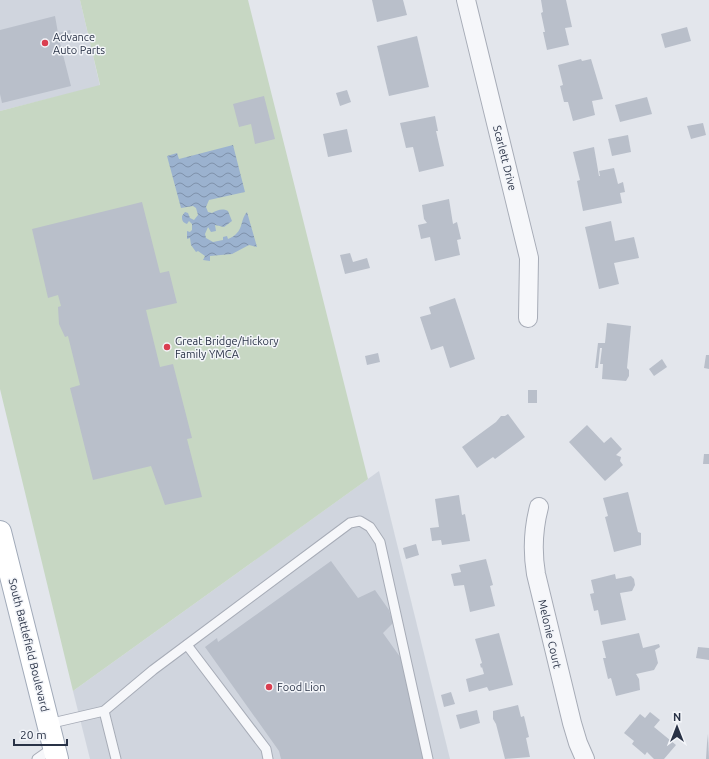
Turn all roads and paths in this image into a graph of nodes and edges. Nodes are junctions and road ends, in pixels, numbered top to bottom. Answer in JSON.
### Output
{"nodes":[{"id":1,"x":466,"y":0,"type":"edge"},
{"id":2,"x":528,"y":318,"type":"dead end"},
{"id":3,"x":539,"y":507,"type":"dead end"},
{"id":4,"x":0,"y":532,"type":"edge"},
{"id":5,"x":6,"y":580,"type":"edge"},
{"id":6,"x":186,"y":645,"type":"junction"},
{"id":7,"x":104,"y":711,"type":"junction"},
{"id":8,"x":48,"y":724,"type":"junction"},
{"id":9,"x":49,"y":755,"type":"edge"},
{"id":10,"x":116,"y":759,"type":"edge"},
{"id":11,"x":268,"y":759,"type":"edge"},
{"id":12,"x":428,"y":759,"type":"edge"},
{"id":13,"x":586,"y":759,"type":"edge"}],
"edges":[{"from":1,"to":2,"type":"street","name":"Scarlett Drive"},
{"from":3,"to":13,"type":"street","name":"Melonie Court"},
{"from":4,"to":5,"type":"main road","name":"South Battlefield Boulevard"},
{"from":5,"to":8,"type":"main road","name":"South Battlefield Boulevard"},
{"from":6,"to":7,"type":"lane"},
{"from":6,"to":11,"type":"lane"},
{"from":6,"to":12,"type":"lane"},
{"from":7,"to":8,"type":"lane"},
{"from":7,"to":10,"type":"lane"},
{"from":8,"to":9,"type":"main road","name":"South Battlefield Boulevard"}]}
